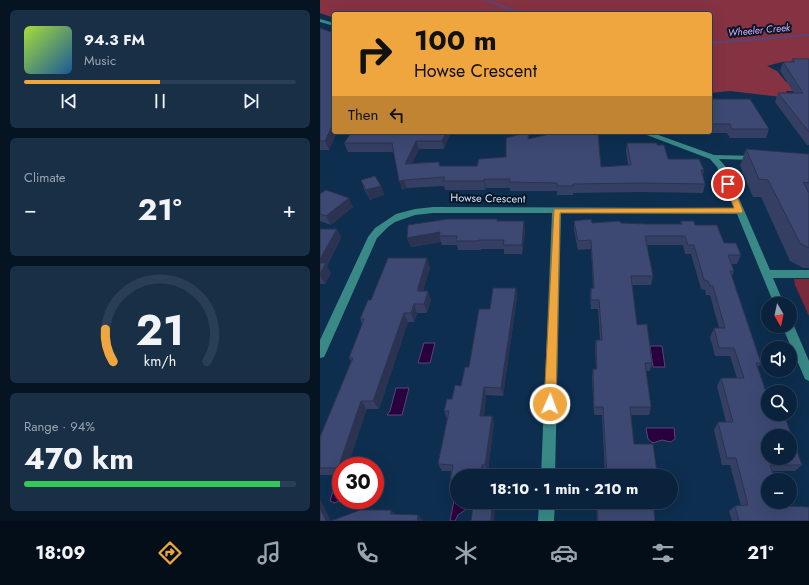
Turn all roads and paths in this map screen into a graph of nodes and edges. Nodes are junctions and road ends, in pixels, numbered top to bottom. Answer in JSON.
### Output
{"nodes":[{"id":1,"x":320,"y":20,"type":"edge"},
{"id":2,"x":327,"y":23,"type":"junction"},
{"id":3,"x":320,"y":24,"type":"edge"},
{"id":4,"x":332,"y":24,"type":"edge"},
{"id":5,"x":649,"y":134,"type":"edge"},
{"id":6,"x":713,"y":157,"type":"junction"},
{"id":7,"x":763,"y":158,"type":"edge"},
{"id":8,"x":556,"y":211,"type":"junction"},
{"id":9,"x":739,"y":211,"type":"junction"},
{"id":10,"x":766,"y":274,"type":"junction"},
{"id":11,"x":809,"y":274,"type":"edge"},
{"id":12,"x":776,"y":297,"type":"edge"},
{"id":13,"x":791,"y":333,"type":"edge"},
{"id":14,"x":320,"y":353,"type":"edge"},
{"id":15,"x":809,"y":375,"type":"edge"},
{"id":16,"x":548,"y":469,"type":"edge"},
{"id":17,"x":547,"y":509,"type":"edge"},
{"id":18,"x":546,"y":521,"type":"edge"}],
"edges":[{"from":1,"to":2,"type":"street"},
{"from":2,"to":3,"type":"street"},
{"from":2,"to":4,"type":"street"},
{"from":5,"to":6,"type":"street"},
{"from":6,"to":7,"type":"street"},
{"from":6,"to":9,"type":"street"},
{"from":8,"to":9,"type":"street","name":"Howse Crescent"},
{"from":8,"to":14,"type":"street","name":"Howse Crescent"},
{"from":8,"to":16,"type":"street"},
{"from":9,"to":10,"type":"street"},
{"from":10,"to":11,"type":"street"},
{"from":10,"to":12,"type":"street"},
{"from":13,"to":15,"type":"street"},
{"from":17,"to":18,"type":"street"}]}
